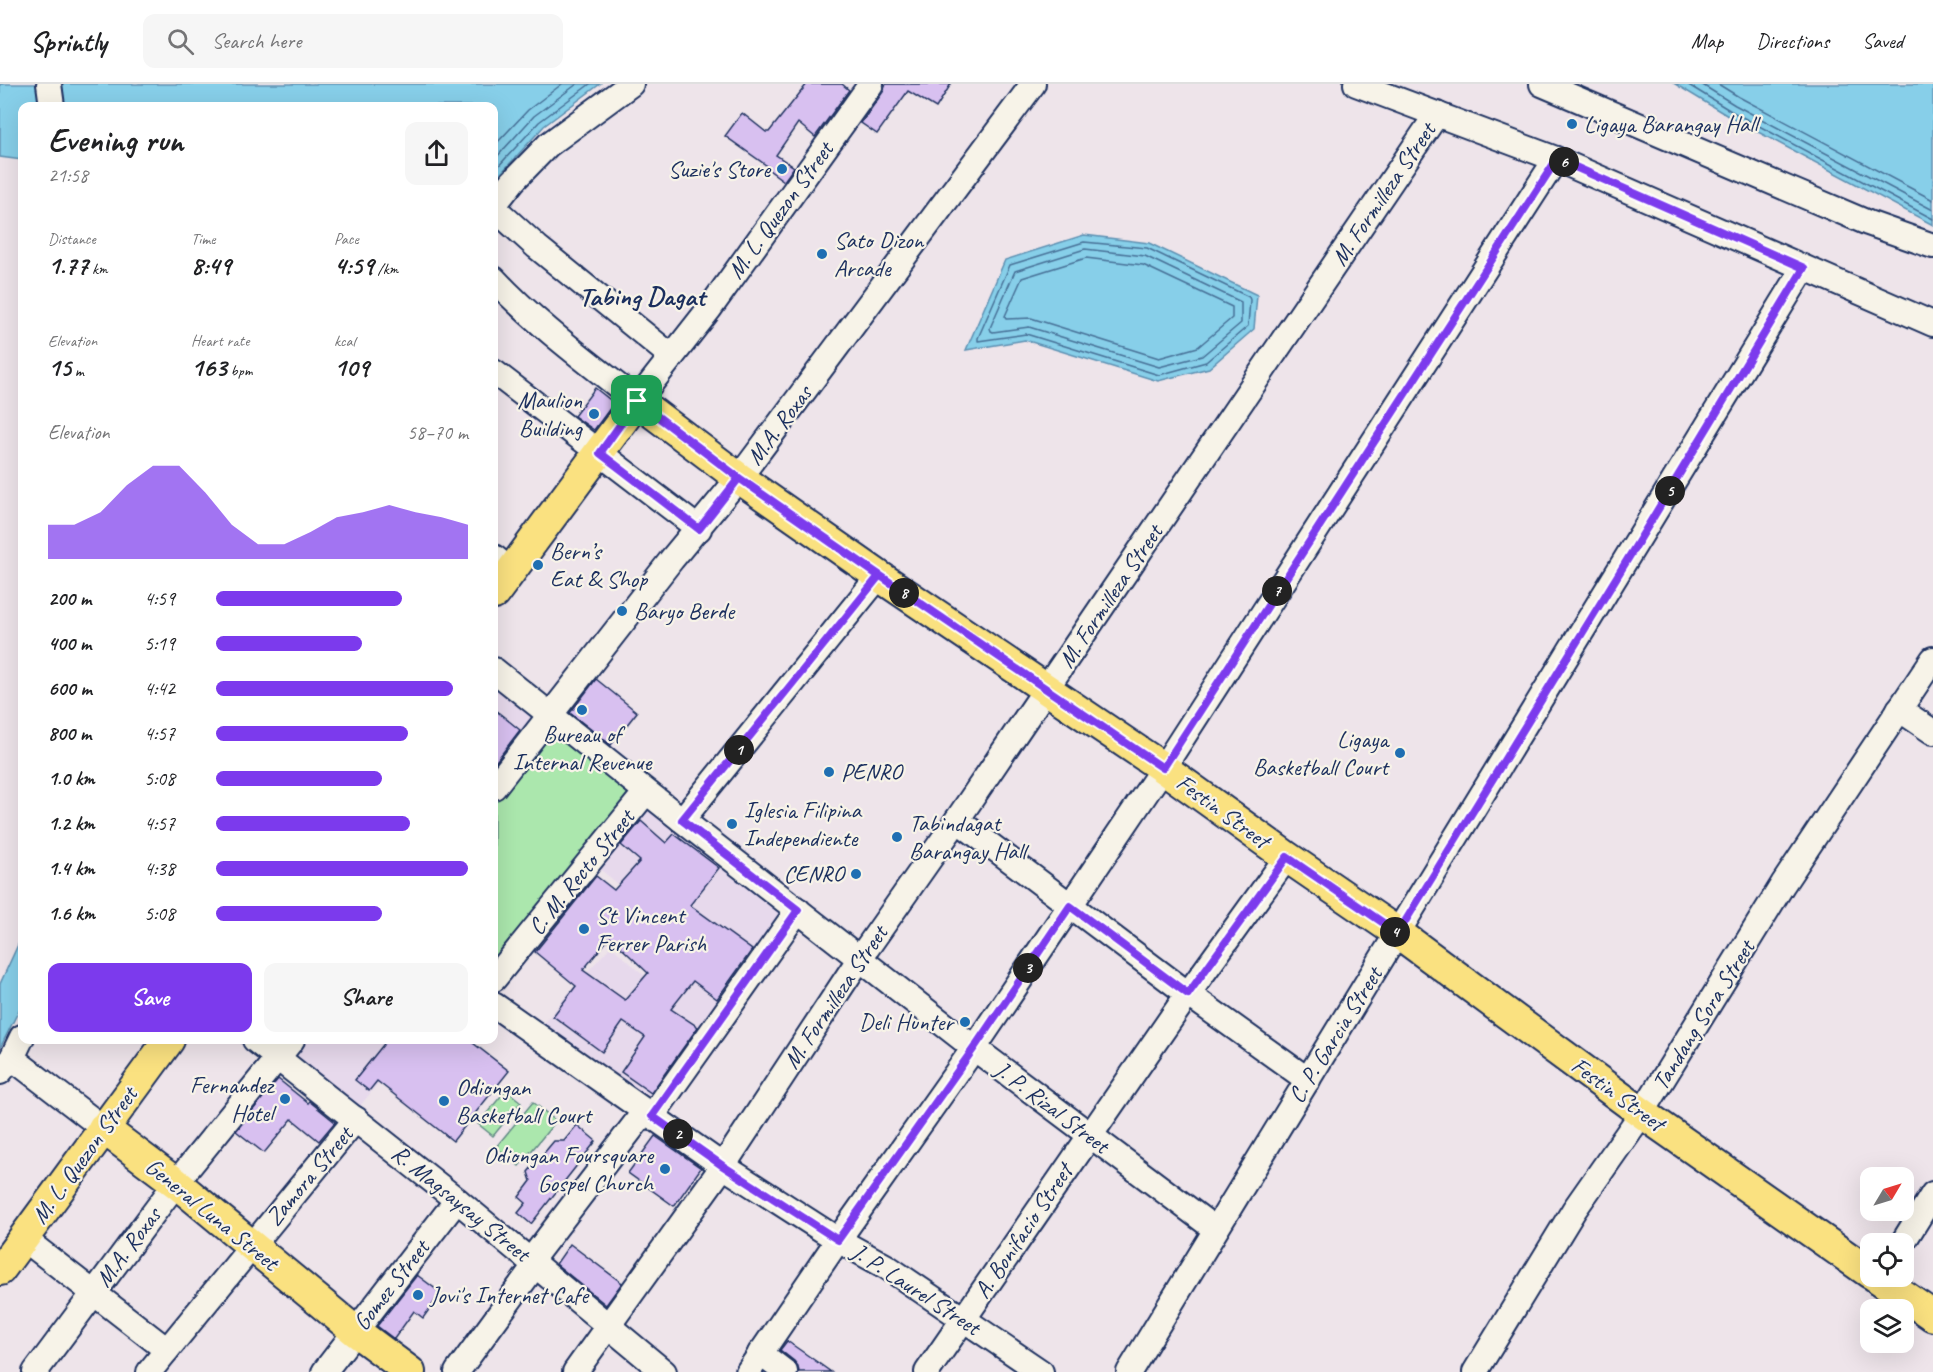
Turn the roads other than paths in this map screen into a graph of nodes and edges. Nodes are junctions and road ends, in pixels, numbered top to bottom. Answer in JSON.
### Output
{"nodes":[{"id":1,"x":49,"y":84,"type":"edge"},
{"id":2,"x":631,"y":84,"type":"edge"},
{"id":3,"x":871,"y":84,"type":"edge"},
{"id":4,"x":1033,"y":84,"type":"edge"},
{"id":5,"x":1356,"y":84,"type":"edge"},
{"id":6,"x":1542,"y":84,"type":"edge"},
{"id":7,"x":51,"y":102,"type":"edge"},
{"id":8,"x":1437,"y":114,"type":"junction"},
{"id":9,"x":1557,"y":159,"type":"junction"},
{"id":10,"x":498,"y":201,"type":"edge"},
{"id":11,"x":498,"y":210,"type":"edge"},
{"id":12,"x":1933,"y":246,"type":"edge"},
{"id":13,"x":1804,"y":268,"type":"junction"},
{"id":14,"x":498,"y":284,"type":"edge"},
{"id":15,"x":1933,"y":324,"type":"edge"},
{"id":16,"x":671,"y":356,"type":"junction"},
{"id":17,"x":498,"y":375,"type":"edge"},
{"id":18,"x":637,"y":401,"type":"junction"},
{"id":19,"x":600,"y":453,"type":"junction"},
{"id":20,"x":739,"y":478,"type":"junction"},
{"id":21,"x":699,"y":529,"type":"junction"},
{"id":22,"x":502,"y":564,"type":"edge"},
{"id":23,"x":879,"y":576,"type":"junction"},
{"id":24,"x":498,"y":579,"type":"edge"},
{"id":25,"x":1933,"y":659,"type":"edge"},
{"id":26,"x":498,"y":673,"type":"edge"},
{"id":27,"x":1047,"y":689,"type":"junction"},
{"id":28,"x":1899,"y":709,"type":"junction"},
{"id":29,"x":550,"y":717,"type":"junction"},
{"id":30,"x":1933,"y":732,"type":"edge"},
{"id":31,"x":1163,"y":768,"type":"junction"},
{"id":32,"x":498,"y":782,"type":"edge"},
{"id":33,"x":646,"y":792,"type":"junction"},
{"id":34,"x":682,"y":820,"type":"junction"},
{"id":35,"x":957,"y":820,"type":"junction"},
{"id":36,"x":1287,"y":857,"type":"junction"},
{"id":37,"x":1070,"y":906,"type":"junction"},
{"id":38,"x":798,"y":910,"type":"junction"},
{"id":39,"x":1398,"y":933,"type":"junction"},
{"id":40,"x":860,"y":958,"type":"junction"},
{"id":41,"x":498,"y":974,"type":"edge"},
{"id":42,"x":1188,"y":994,"type":"junction"},
{"id":43,"x":498,"y":1008,"type":"edge"},
{"id":44,"x":166,"y":1044,"type":"edge"},
{"id":45,"x":270,"y":1044,"type":"edge"},
{"id":46,"x":285,"y":1048,"type":"edge"},
{"id":47,"x":974,"y":1048,"type":"junction"},
{"id":48,"x":11,"y":1056,"type":"edge"},
{"id":49,"x":1308,"y":1080,"type":"junction"},
{"id":50,"x":1642,"y":1113,"type":"junction"},
{"id":51,"x":648,"y":1114,"type":"junction"},
{"id":52,"x":356,"y":1119,"type":"junction"},
{"id":53,"x":103,"y":1128,"type":"junction"},
{"id":54,"x":1089,"y":1136,"type":"junction"},
{"id":55,"x":723,"y":1166,"type":"junction"},
{"id":56,"x":176,"y":1183,"type":"junction"},
{"id":57,"x":1933,"y":1194,"type":"edge"},
{"id":58,"x":458,"y":1200,"type":"junction"},
{"id":59,"x":1215,"y":1229,"type":"junction"},
{"id":60,"x":1909,"y":1233,"type":"edge"},
{"id":61,"x":23,"y":1238,"type":"junction"},
{"id":62,"x":838,"y":1240,"type":"junction"},
{"id":63,"x":252,"y":1245,"type":"junction"},
{"id":64,"x":534,"y":1262,"type":"junction"},
{"id":65,"x":1860,"y":1265,"type":"edge"},
{"id":66,"x":0,"y":1270,"type":"edge"},
{"id":67,"x":1891,"y":1287,"type":"edge"},
{"id":68,"x":94,"y":1293,"type":"junction"},
{"id":69,"x":1933,"y":1317,"type":"edge"},
{"id":70,"x":963,"y":1319,"type":"junction"},
{"id":71,"x":609,"y":1326,"type":"junction"},
{"id":72,"x":355,"y":1331,"type":"junction"},
{"id":73,"x":167,"y":1350,"type":"junction"},
{"id":74,"x":754,"y":1363,"type":"edge"},
{"id":75,"x":35,"y":1372,"type":"edge"},
{"id":76,"x":149,"y":1372,"type":"edge"},
{"id":77,"x":324,"y":1372,"type":"edge"},
{"id":78,"x":410,"y":1372,"type":"edge"},
{"id":79,"x":457,"y":1372,"type":"edge"},
{"id":80,"x":575,"y":1372,"type":"edge"},
{"id":81,"x":664,"y":1372,"type":"edge"},
{"id":82,"x":785,"y":1372,"type":"edge"},
{"id":83,"x":927,"y":1372,"type":"edge"},
{"id":84,"x":1041,"y":1372,"type":"edge"},
{"id":85,"x":1129,"y":1372,"type":"edge"},
{"id":86,"x":1475,"y":1372,"type":"edge"}],
"edges":[{"from":1,"to":7,"type":"street"},
{"from":2,"to":10,"type":"street"},
{"from":3,"to":16,"type":"street","name":"M. L. Quezon Street"},
{"from":4,"to":20,"type":"street","name":"M.A. Roxas"},
{"from":5,"to":8,"type":"street"},
{"from":6,"to":12,"type":"street"},
{"from":8,"to":9,"type":"street"},
{"from":8,"to":27,"type":"street","name":"M. Formilleza Street"},
{"from":9,"to":13,"type":"street"},
{"from":9,"to":31,"type":"street"},
{"from":11,"to":16,"type":"street"},
{"from":13,"to":15,"type":"street"},
{"from":13,"to":39,"type":"street","name":"C. P. Garcia Street"},
{"from":14,"to":18,"type":"street","name":"Festin Street"},
{"from":16,"to":18,"type":"street","name":"M. L. Quezon Street"},
{"from":17,"to":19,"type":"street"},
{"from":18,"to":19,"type":"main road","name":"M. L. Quezon Street"},
{"from":18,"to":20,"type":"main road","name":"Festin Street"},
{"from":19,"to":21,"type":"street"},
{"from":19,"to":22,"type":"main road","name":"M. L. Quezon Street"},
{"from":20,"to":21,"type":"street","name":"M.A. Roxas"},
{"from":20,"to":23,"type":"main road","name":"Festin Street"},
{"from":21,"to":29,"type":"street","name":"M.A. Roxas"},
{"from":22,"to":24,"type":"main road","name":"M. L. Quezon Street"},
{"from":23,"to":27,"type":"main road","name":"Festin Street"},
{"from":23,"to":34,"type":"street"},
{"from":25,"to":28,"type":"street","name":"Tandang Sora Street"},
{"from":26,"to":29,"type":"street","name":"J. P. Rizal Street"},
{"from":27,"to":31,"type":"main road","name":"Festin Street"},
{"from":27,"to":35,"type":"street","name":"M. Formilleza Street"},
{"from":28,"to":30,"type":"street"},
{"from":28,"to":50,"type":"street","name":"Tandang Sora Street"},
{"from":29,"to":32,"type":"street","name":"M.A. Roxas"},
{"from":29,"to":33,"type":"street","name":"J. P. Rizal Street"},
{"from":31,"to":36,"type":"main road","name":"Festin Street"},
{"from":31,"to":37,"type":"street"},
{"from":33,"to":34,"type":"street","name":"J. P. Rizal Street"},
{"from":33,"to":41,"type":"street","name":"C. M. Recto Street"},
{"from":34,"to":38,"type":"street","name":"J. P. Rizal Street"},
{"from":35,"to":37,"type":"street"},
{"from":35,"to":40,"type":"street","name":"M. Formilleza Street"},
{"from":36,"to":39,"type":"main road","name":"Festin Street"},
{"from":36,"to":42,"type":"street","name":"A. Bonifacio Street"},
{"from":37,"to":42,"type":"street"},
{"from":37,"to":47,"type":"street"},
{"from":38,"to":40,"type":"street","name":"J. P. Rizal Street"},
{"from":38,"to":51,"type":"street"},
{"from":39,"to":49,"type":"street","name":"C. P. Garcia Street"},
{"from":39,"to":50,"type":"main road","name":"Festin Street"},
{"from":40,"to":47,"type":"street","name":"J. P. Rizal Street"},
{"from":40,"to":55,"type":"street","name":"M. Formilleza Street"},
{"from":42,"to":49,"type":"street"},
{"from":42,"to":54,"type":"street","name":"A. Bonifacio Street"},
{"from":43,"to":51,"type":"street","name":"J. P. Laurel Street"},
{"from":44,"to":53,"type":"main road","name":"M. L. Quezon Street"},
{"from":45,"to":46,"type":"street","name":"R. Magsaysay Street"},
{"from":46,"to":52,"type":"street","name":"R. Magsaysay Street"},
{"from":46,"to":56,"type":"street","name":"M.A. Roxas"},
{"from":47,"to":54,"type":"street","name":"J. P. Rizal Street"},
{"from":47,"to":62,"type":"street"},
{"from":48,"to":53,"type":"street","name":"General Luna Street"},
{"from":49,"to":59,"type":"street","name":"C. P. Garcia Street"},
{"from":50,"to":65,"type":"main road","name":"Festin Street"},
{"from":50,"to":86,"type":"street","name":"Tandang Sora Street"},
{"from":51,"to":55,"type":"street","name":"J. P. Laurel Street"},
{"from":51,"to":64,"type":"street"},
{"from":52,"to":58,"type":"street","name":"R. Magsaysay Street"},
{"from":52,"to":63,"type":"street","name":"Zamora Street"},
{"from":53,"to":56,"type":"main road","name":"General Luna Street"},
{"from":53,"to":61,"type":"main road","name":"M. L. Quezon Street"},
{"from":54,"to":59,"type":"street","name":"J. P. Rizal Street"},
{"from":54,"to":70,"type":"street","name":"A. Bonifacio Street"},
{"from":55,"to":62,"type":"street","name":"J. P. Laurel Street"},
{"from":55,"to":71,"type":"street","name":"M. Formilleza Street"},
{"from":56,"to":63,"type":"main road","name":"General Luna Street"},
{"from":56,"to":68,"type":"street","name":"M.A. Roxas"},
{"from":57,"to":60,"type":"street"},
{"from":58,"to":64,"type":"street","name":"R. Magsaysay Street"},
{"from":58,"to":72,"type":"street","name":"Gomez Street"},
{"from":59,"to":85,"type":"street","name":"C. P. Garcia Street"},
{"from":61,"to":66,"type":"main road","name":"M. L. Quezon Street"},
{"from":61,"to":68,"type":"street"},
{"from":62,"to":70,"type":"street","name":"J. P. Laurel Street"},
{"from":62,"to":74,"type":"street"},
{"from":63,"to":72,"type":"main road","name":"General Luna Street"},
{"from":63,"to":73,"type":"street","name":"Zamora Street"},
{"from":64,"to":71,"type":"street","name":"R. Magsaysay Street"},
{"from":64,"to":79,"type":"street"},
{"from":67,"to":69,"type":"main road","name":"Festin Street"},
{"from":68,"to":73,"type":"street"},
{"from":68,"to":75,"type":"street","name":"M.A. Roxas"},
{"from":70,"to":83,"type":"street","name":"A. Bonifacio Street"},
{"from":70,"to":84,"type":"street","name":"J. P. Laurel Street"},
{"from":71,"to":80,"type":"street","name":"M. Formilleza Street"},
{"from":71,"to":81,"type":"street","name":"R. Magsaysay Street"},
{"from":72,"to":77,"type":"street","name":"Gomez Street"},
{"from":72,"to":78,"type":"main road","name":"General Luna Street"},
{"from":73,"to":76,"type":"street","name":"Zamora Street"},
{"from":74,"to":82,"type":"street"}]}
